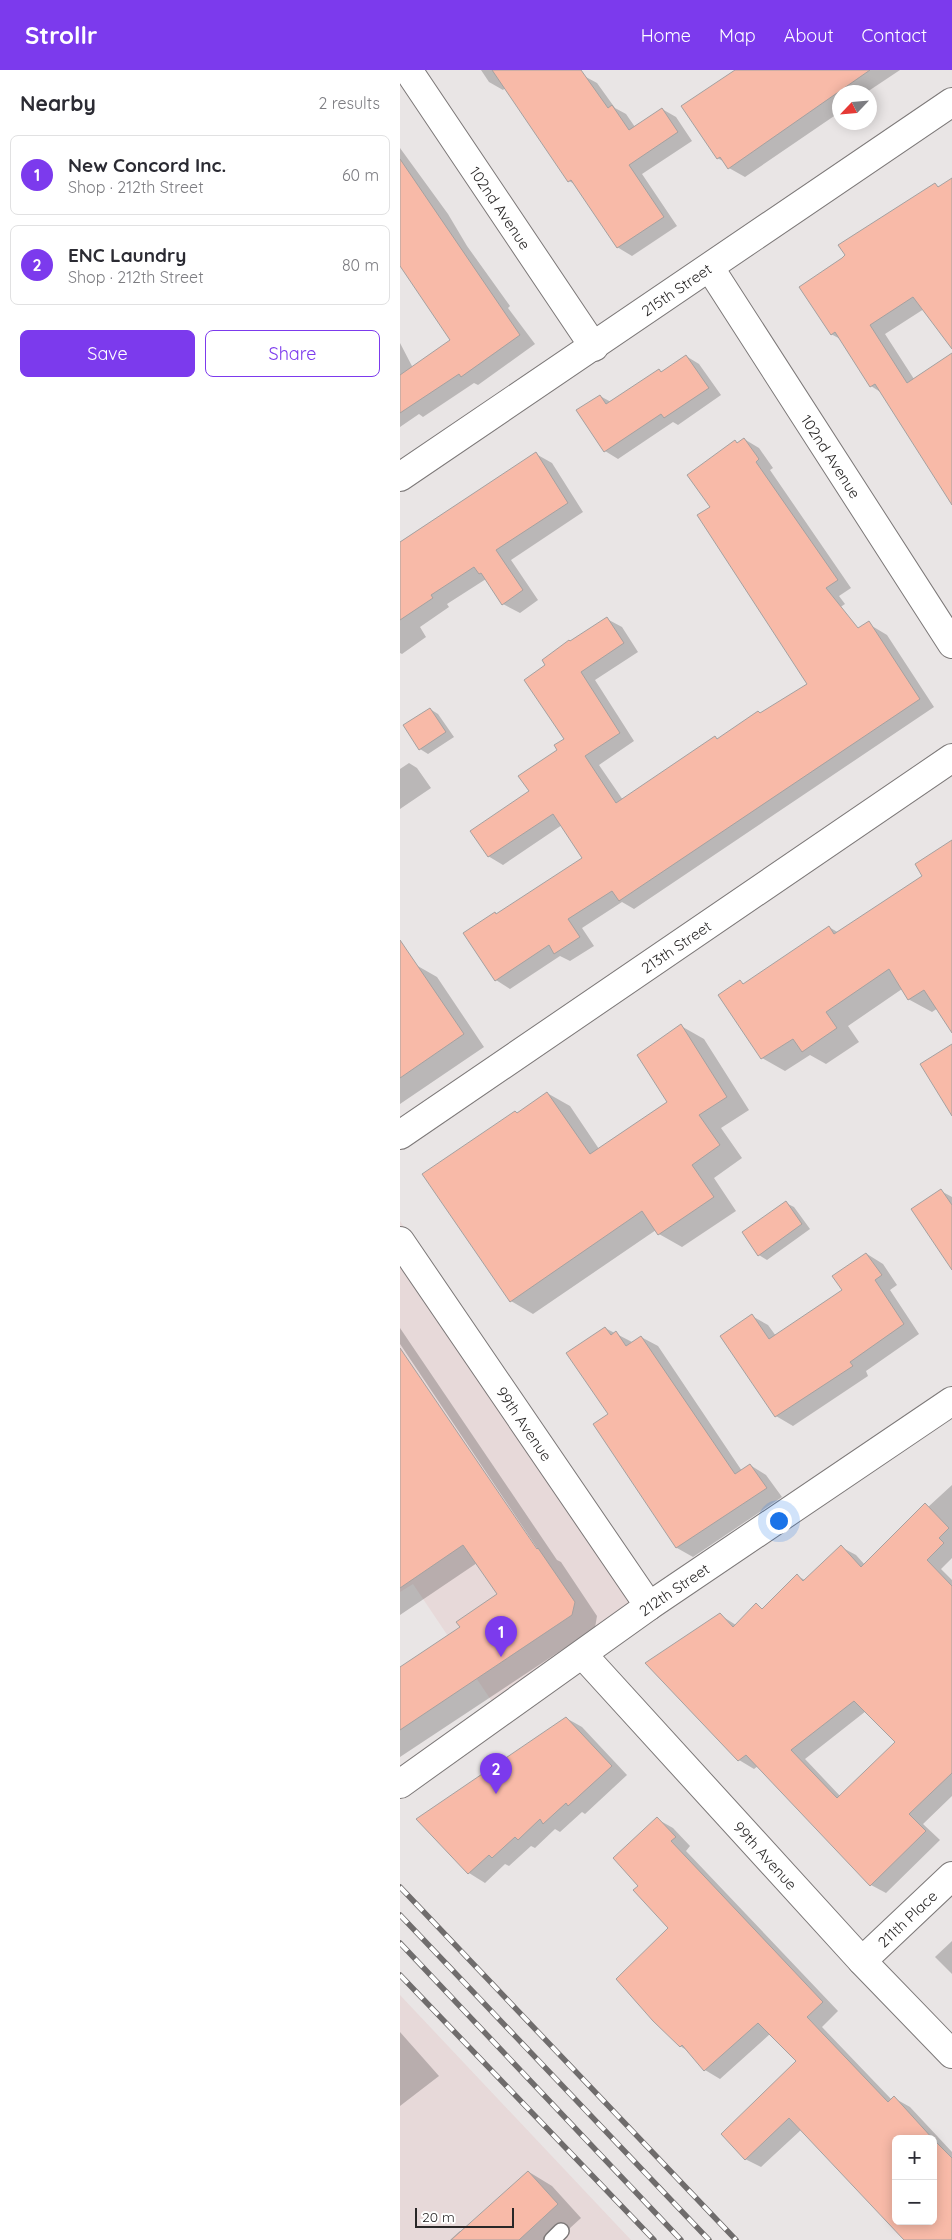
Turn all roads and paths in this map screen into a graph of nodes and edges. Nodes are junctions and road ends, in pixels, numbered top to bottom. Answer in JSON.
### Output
{"nodes":[{"id":1,"x":408,"y":70,"type":"edge"},
{"id":2,"x":952,"y":102,"type":"edge"},
{"id":3,"x":710,"y":268,"type":"junction"},
{"id":4,"x":594,"y":347,"type":"junction"},
{"id":5,"x":400,"y":477,"type":"edge"},
{"id":6,"x":952,"y":644,"type":"edge"},
{"id":7,"x":952,"y":758,"type":"edge"},
{"id":8,"x":400,"y":1135,"type":"edge"},
{"id":9,"x":400,"y":1241,"type":"edge"},
{"id":10,"x":952,"y":1401,"type":"edge"},
{"id":11,"x":649,"y":1606,"type":"junction"},
{"id":12,"x":583,"y":1655,"type":"junction"},
{"id":13,"x":400,"y":1784,"type":"edge"},
{"id":14,"x":952,"y":1876,"type":"edge"},
{"id":15,"x":862,"y":1961,"type":"junction"},
{"id":16,"x":952,"y":2054,"type":"edge"}],
"edges":[{"from":1,"to":4,"type":"street","name":"102nd Avenue"},
{"from":2,"to":3,"type":"street","name":"215th Street"},
{"from":3,"to":4,"type":"street","name":"215th Street"},
{"from":3,"to":6,"type":"street","name":"102nd Avenue"},
{"from":4,"to":5,"type":"street","name":"215th Street"},
{"from":7,"to":8,"type":"street","name":"213th Street"},
{"from":9,"to":11,"type":"street","name":"99th Avenue"},
{"from":10,"to":11,"type":"street","name":"212th Street"},
{"from":11,"to":12,"type":"street","name":"212th Street"},
{"from":12,"to":13,"type":"street","name":"212th Street"},
{"from":12,"to":15,"type":"street","name":"99th Avenue"},
{"from":14,"to":15,"type":"street","name":"211th Place"},
{"from":15,"to":16,"type":"street","name":"99th Avenue"}]}
